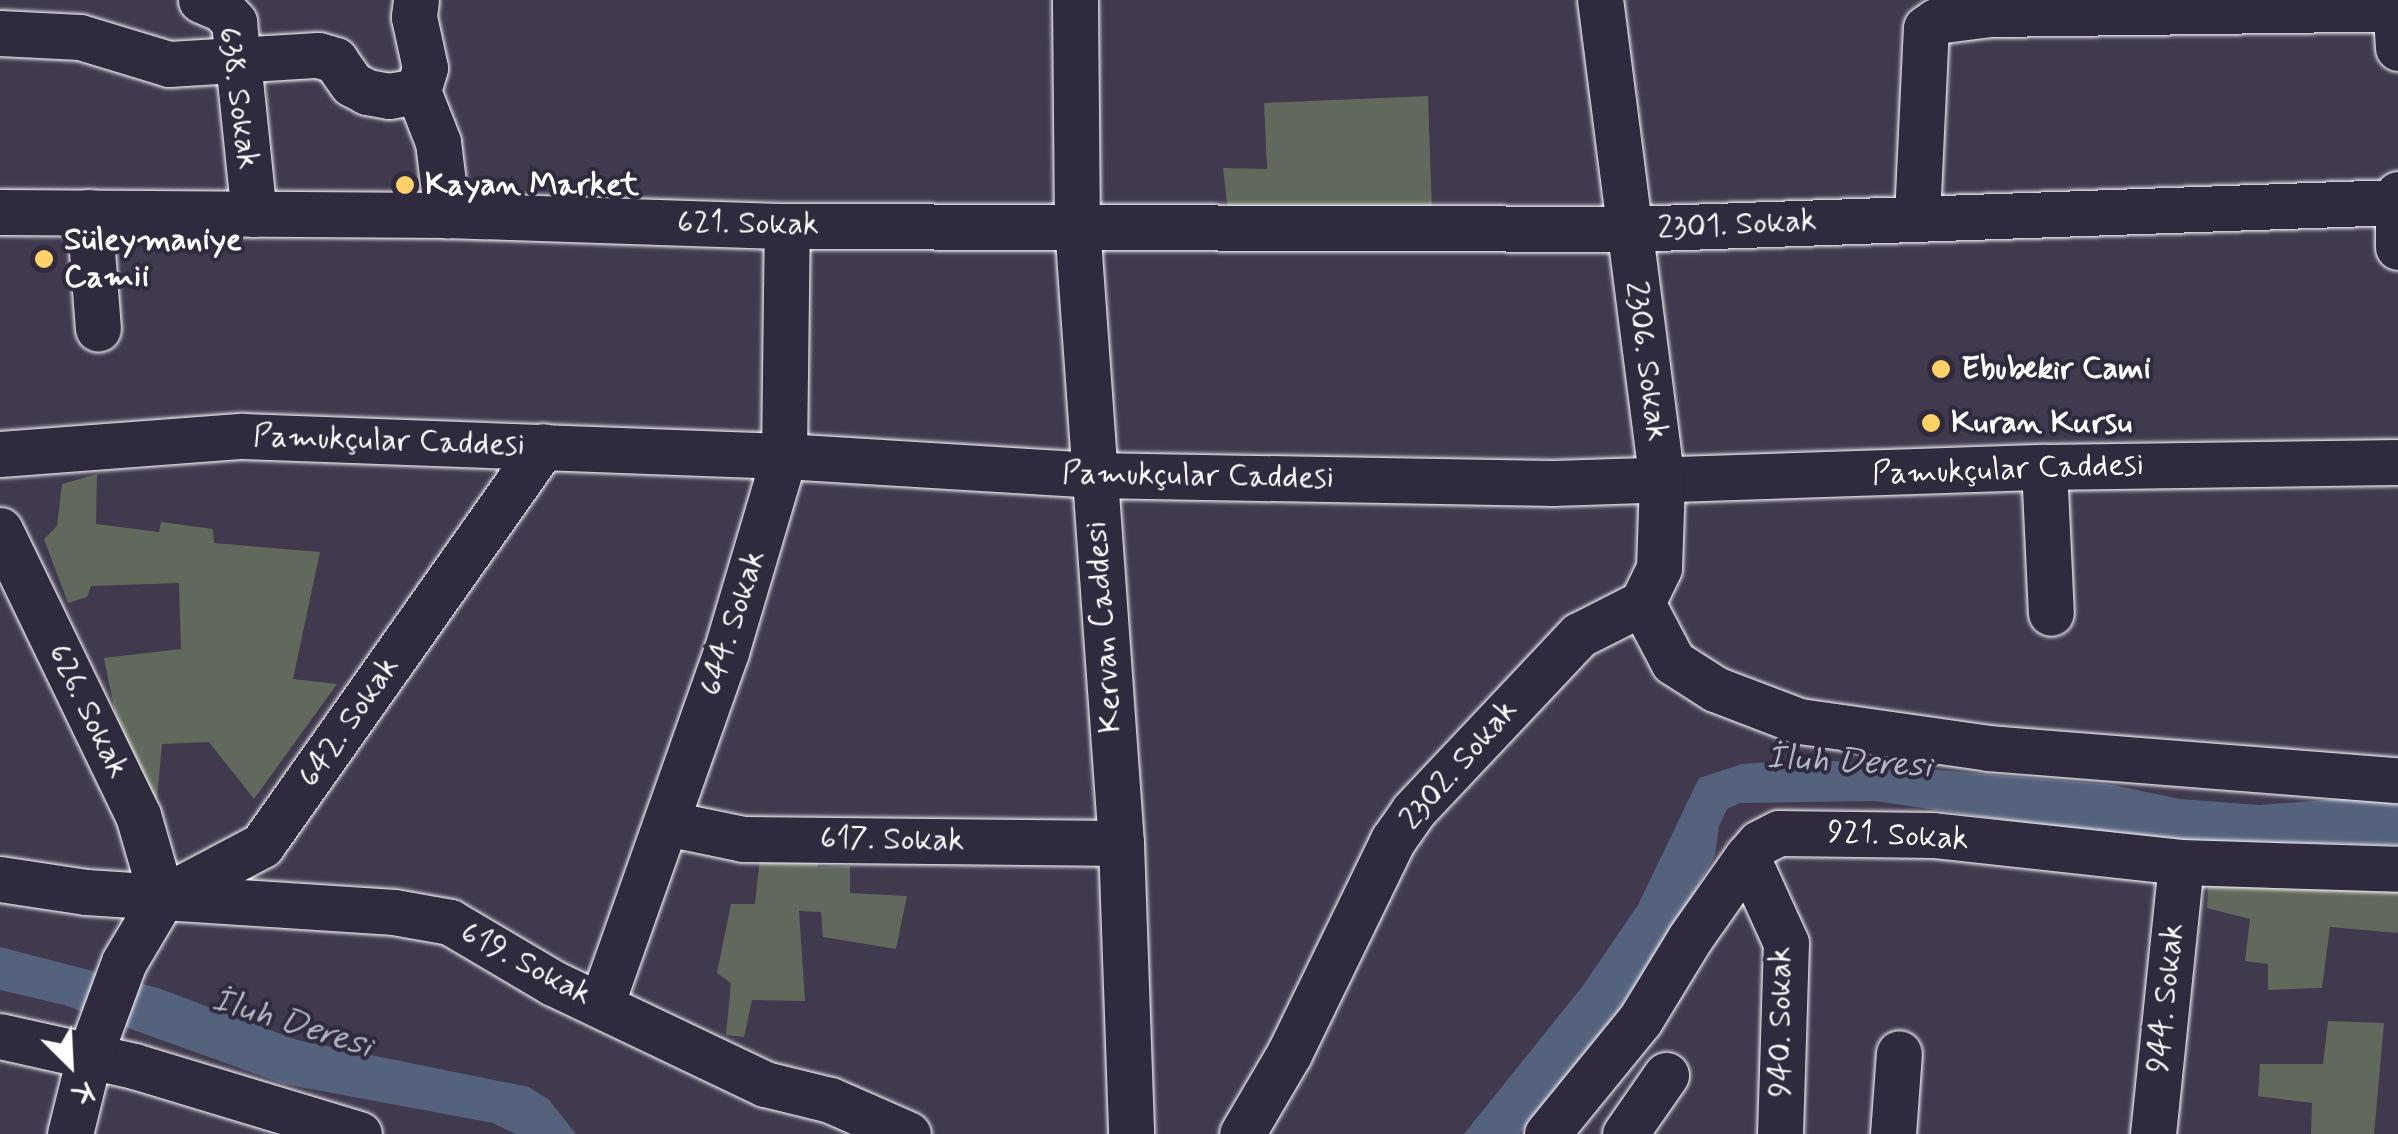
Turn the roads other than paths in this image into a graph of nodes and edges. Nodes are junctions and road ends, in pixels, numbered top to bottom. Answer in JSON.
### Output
{"nodes":[{"id":1,"x":202,"y":0,"type":"edge"},
{"id":2,"x":416,"y":0,"type":"edge"},
{"id":3,"x":1075,"y":0,"type":"edge"},
{"id":4,"x":1600,"y":0,"type":"edge"},
{"id":5,"x":1991,"y":7,"type":"edge"},
{"id":6,"x":2396,"y":19,"type":"edge"},
{"id":7,"x":0,"y":34,"type":"edge"},
{"id":8,"x":238,"y":58,"type":"junction"},
{"id":9,"x":418,"y":91,"type":"junction"},
{"id":10,"x":2397,"y":199,"type":"edge"},
{"id":11,"x":0,"y":212,"type":"edge"},
{"id":12,"x":89,"y":212,"type":"junction"},
{"id":13,"x":254,"y":214,"type":"junction"},
{"id":14,"x":446,"y":215,"type":"junction"},
{"id":15,"x":1917,"y":216,"type":"junction"},
{"id":16,"x":1076,"y":224,"type":"junction"},
{"id":17,"x":787,"y":226,"type":"junction"},
{"id":18,"x":1628,"y":230,"type":"junction"},
{"id":19,"x":2398,"y":247,"type":"edge"},
{"id":20,"x":98,"y":330,"type":"dead end"},
{"id":21,"x":543,"y":446,"type":"junction"},
{"id":22,"x":0,"y":454,"type":"edge"},
{"id":23,"x":784,"y":456,"type":"junction"},
{"id":24,"x":2398,"y":462,"type":"edge"},
{"id":25,"x":2044,"y":467,"type":"junction"},
{"id":26,"x":1092,"y":474,"type":"junction"},
{"id":27,"x":1662,"y":483,"type":"junction"},
{"id":28,"x":0,"y":530,"type":"edge"},
{"id":29,"x":1642,"y":602,"type":"junction"},
{"id":30,"x":2051,"y":612,"type":"dead end"},
{"id":31,"x":2398,"y":780,"type":"edge"},
{"id":32,"x":666,"y":823,"type":"junction"},
{"id":33,"x":1120,"y":843,"type":"junction"},
{"id":34,"x":1747,"y":857,"type":"junction"},
{"id":35,"x":2181,"y":862,"type":"junction"},
{"id":36,"x":2398,"y":868,"type":"edge"},
{"id":37,"x":0,"y":879,"type":"edge"},
{"id":38,"x":162,"y":898,"type":"junction"},
{"id":39,"x":601,"y":1005,"type":"junction"},
{"id":40,"x":0,"y":1036,"type":"edge"},
{"id":41,"x":92,"y":1048,"type":"junction"},
{"id":42,"x":1899,"y":1052,"type":"dead end"},
{"id":43,"x":1666,"y":1074,"type":"dead end"},
{"id":44,"x":70,"y":1134,"type":"edge"},
{"id":45,"x":359,"y":1134,"type":"edge"},
{"id":46,"x":908,"y":1134,"type":"edge"},
{"id":47,"x":1131,"y":1134,"type":"edge"},
{"id":48,"x":1242,"y":1134,"type":"edge"},
{"id":49,"x":1547,"y":1134,"type":"edge"},
{"id":50,"x":1625,"y":1134,"type":"edge"},
{"id":51,"x":1780,"y":1134,"type":"edge"},
{"id":52,"x":1892,"y":1134,"type":"edge"},
{"id":53,"x":2153,"y":1134,"type":"edge"}],
"edges":[{"from":1,"to":8,"type":"street","name":"638. Sokak"},
{"from":2,"to":9,"type":"street"},
{"from":3,"to":16,"type":"street","name":"Kervan Caddesi"},
{"from":4,"to":18,"type":"street","name":"2306. Sokak"},
{"from":5,"to":6,"type":"street"},
{"from":5,"to":15,"type":"street"},
{"from":7,"to":8,"type":"street"},
{"from":8,"to":9,"type":"street"},
{"from":8,"to":13,"type":"street","name":"638. Sokak"},
{"from":9,"to":14,"type":"street"},
{"from":10,"to":15,"type":"street","name":"2301. Sokak"},
{"from":10,"to":19,"type":"street"},
{"from":11,"to":12,"type":"street","name":"621. Sokak"},
{"from":12,"to":13,"type":"street","name":"621. Sokak"},
{"from":12,"to":20,"type":"street"},
{"from":13,"to":14,"type":"street","name":"621. Sokak"},
{"from":14,"to":17,"type":"street","name":"621. Sokak"},
{"from":15,"to":18,"type":"street","name":"2301. Sokak"},
{"from":16,"to":17,"type":"street","name":"621. Sokak"},
{"from":16,"to":18,"type":"street","name":"2301. Sokak"},
{"from":16,"to":26,"type":"street","name":"Kervan Caddesi"},
{"from":17,"to":23,"type":"street","name":"644. Sokak"},
{"from":18,"to":27,"type":"street","name":"2306. Sokak"},
{"from":21,"to":22,"type":"street","name":"Pamukçular Caddesi"},
{"from":21,"to":23,"type":"street","name":"Pamukçular Caddesi"},
{"from":21,"to":38,"type":"street","name":"642. Sokak"},
{"from":23,"to":26,"type":"street","name":"Pamukçular Caddesi"},
{"from":23,"to":32,"type":"street","name":"644. Sokak"},
{"from":24,"to":25,"type":"street","name":"Pamukçular Caddesi"},
{"from":25,"to":27,"type":"street","name":"Pamukçular Caddesi"},
{"from":25,"to":30,"type":"street"},
{"from":26,"to":27,"type":"street","name":"Pamukçular Caddesi"},
{"from":26,"to":33,"type":"street","name":"Kervan Caddesi"},
{"from":27,"to":29,"type":"street"},
{"from":28,"to":38,"type":"street","name":"626. Sokak"},
{"from":29,"to":31,"type":"street"},
{"from":29,"to":48,"type":"street","name":"2302. Sokak"},
{"from":32,"to":33,"type":"street","name":"617. Sokak"},
{"from":32,"to":39,"type":"street","name":"644. Sokak"},
{"from":33,"to":47,"type":"street","name":"Kervan Caddesi"},
{"from":34,"to":35,"type":"street","name":"921. Sokak"},
{"from":34,"to":49,"type":"street","name":"921. Sokak"},
{"from":34,"to":51,"type":"street","name":"940. Sokak"},
{"from":35,"to":36,"type":"street","name":"921. Sokak"},
{"from":35,"to":53,"type":"street","name":"944. Sokak"},
{"from":37,"to":38,"type":"street","name":"619. Sokak"},
{"from":38,"to":39,"type":"street","name":"619. Sokak"},
{"from":38,"to":41,"type":"street"},
{"from":39,"to":46,"type":"street","name":"619. Sokak"},
{"from":40,"to":41,"type":"street"},
{"from":41,"to":44,"type":"street"},
{"from":41,"to":45,"type":"street"},
{"from":42,"to":52,"type":"street"},
{"from":43,"to":50,"type":"street"}]}
